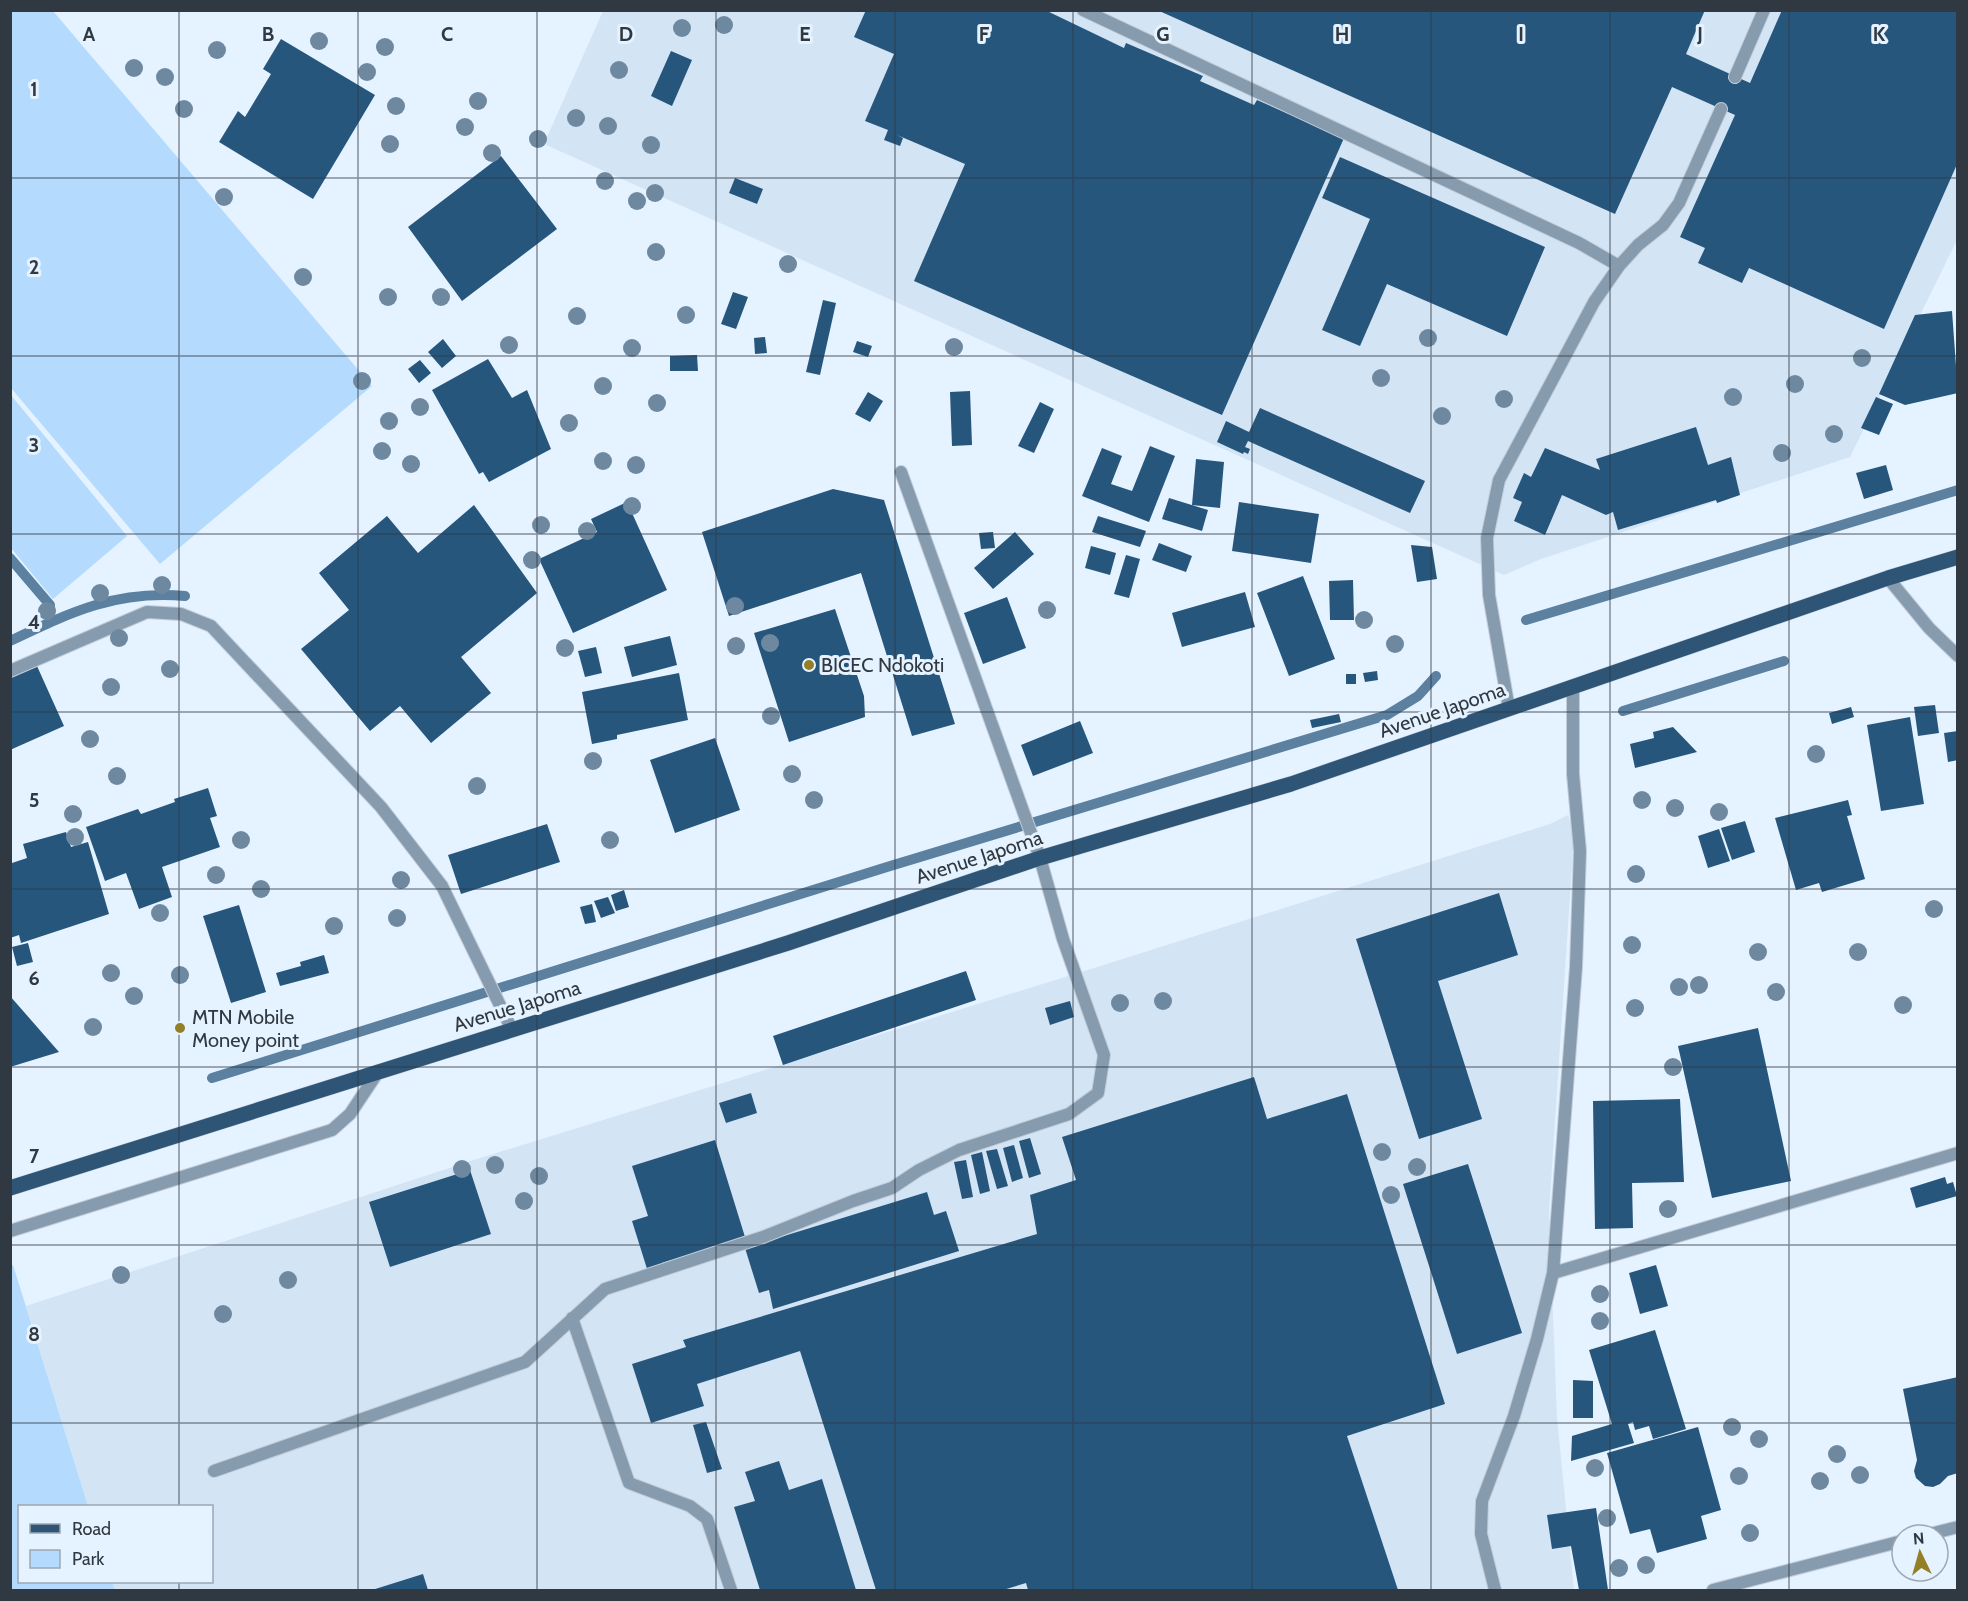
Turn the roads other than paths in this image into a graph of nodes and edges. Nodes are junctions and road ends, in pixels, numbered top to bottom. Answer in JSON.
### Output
{"nodes":[{"id":1,"x":1083,"y":10,"type":"edge"},
{"id":2,"x":1764,"y":10,"type":"edge"},
{"id":3,"x":1736,"y":77,"type":"dead end"},
{"id":4,"x":1721,"y":109,"type":"dead end"},
{"id":5,"x":1618,"y":266,"type":"junction"},
{"id":6,"x":901,"y":472,"type":"dead end"},
{"id":7,"x":1958,"y":557,"type":"edge"},
{"id":8,"x":1888,"y":578,"type":"junction"},
{"id":9,"x":1958,"y":656,"type":"edge"},
{"id":10,"x":10,"y":671,"type":"edge"},
{"id":11,"x":1573,"y":689,"type":"junction"},
{"id":12,"x":1509,"y":710,"type":"junction"},
{"id":13,"x":1040,"y":858,"type":"junction"},
{"id":14,"x":512,"y":1030,"type":"junction"},
{"id":15,"x":378,"y":1072,"type":"junction"},
{"id":16,"x":1958,"y":1153,"type":"edge"},
{"id":17,"x":10,"y":1188,"type":"edge"},
{"id":18,"x":10,"y":1231,"type":"edge"},
{"id":19,"x":1553,"y":1273,"type":"junction"},
{"id":20,"x":572,"y":1318,"type":"junction"},
{"id":21,"x":214,"y":1471,"type":"dead end"},
{"id":22,"x":1890,"y":1544,"type":"edge"},
{"id":23,"x":731,"y":1590,"type":"edge"},
{"id":24,"x":1495,"y":1590,"type":"edge"},
{"id":25,"x":1713,"y":1590,"type":"edge"}],
"edges":[{"from":1,"to":5,"type":"street"},
{"from":2,"to":3,"type":"street"},
{"from":4,"to":5,"type":"street"},
{"from":5,"to":12,"type":"street"},
{"from":6,"to":13,"type":"street"},
{"from":7,"to":8,"type":"main road","name":"Avenue Japoma"},
{"from":8,"to":9,"type":"street"},
{"from":8,"to":11,"type":"main road","name":"Avenue Japoma"},
{"from":10,"to":14,"type":"street"},
{"from":11,"to":12,"type":"main road","name":"Avenue Japoma"},
{"from":11,"to":19,"type":"street"},
{"from":12,"to":13,"type":"main road","name":"Avenue Japoma"},
{"from":13,"to":14,"type":"main road","name":"Avenue Japoma"},
{"from":13,"to":20,"type":"street"},
{"from":14,"to":15,"type":"main road","name":"Avenue Japoma"},
{"from":15,"to":17,"type":"main road","name":"Avenue Japoma"},
{"from":15,"to":18,"type":"street"},
{"from":16,"to":19,"type":"street"},
{"from":19,"to":24,"type":"street"},
{"from":20,"to":21,"type":"street"},
{"from":20,"to":23,"type":"street"},
{"from":22,"to":25,"type":"street"}]}
